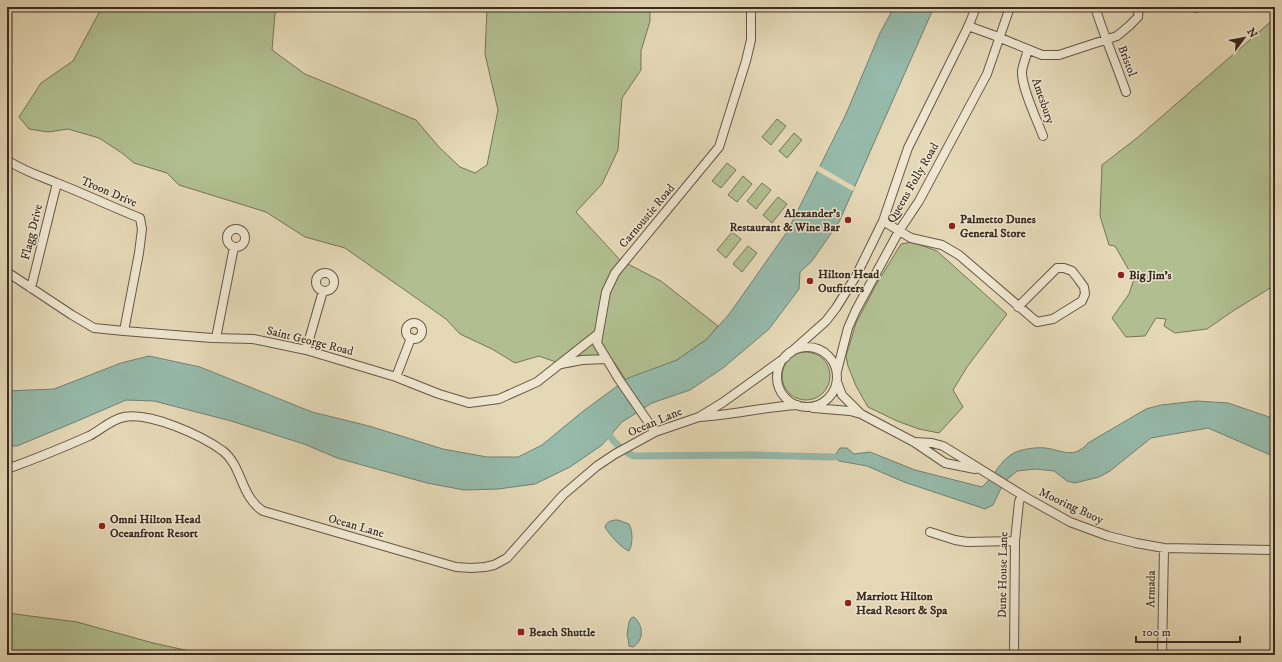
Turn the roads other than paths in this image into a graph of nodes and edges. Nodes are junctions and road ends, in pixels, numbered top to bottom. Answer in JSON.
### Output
{"nodes":[{"id":1,"x":751,"y":7,"type":"edge"},
{"id":2,"x":976,"y":7,"type":"edge"},
{"id":3,"x":1010,"y":7,"type":"edge"},
{"id":4,"x":1095,"y":7,"type":"edge"},
{"id":5,"x":1139,"y":7,"type":"edge"},
{"id":6,"x":968,"y":26,"type":"junction"},
{"id":7,"x":999,"y":37,"type":"junction"},
{"id":8,"x":1106,"y":40,"type":"junction"},
{"id":9,"x":1028,"y":50,"type":"junction"},
{"id":10,"x":1126,"y":92,"type":"dead end"},
{"id":11,"x":1043,"y":136,"type":"dead end"},
{"id":12,"x":7,"y":160,"type":"edge"},
{"id":13,"x":57,"y":183,"type":"junction"},
{"id":14,"x":883,"y":221,"type":"junction"},
{"id":15,"x":899,"y":231,"type":"junction"},
{"id":16,"x":234,"y":247,"type":"dead end"},
{"id":17,"x":7,"y":272,"type":"edge"},
{"id":18,"x":31,"y":288,"type":"junction"},
{"id":19,"x":323,"y":291,"type":"dead end"},
{"id":20,"x":1018,"y":306,"type":"junction"},
{"id":21,"x":124,"y":332,"type":"junction"},
{"id":22,"x":598,"y":334,"type":"junction"},
{"id":23,"x":216,"y":338,"type":"junction"},
{"id":24,"x":411,"y":338,"type":"dead end"},
{"id":25,"x":306,"y":350,"type":"junction"},
{"id":26,"x":788,"y":355,"type":"junction"},
{"id":27,"x":606,"y":359,"type":"junction"},
{"id":28,"x":560,"y":364,"type":"junction"},
{"id":29,"x":837,"y":371,"type":"junction"},
{"id":30,"x":396,"y":377,"type":"junction"},
{"id":31,"x":837,"y":382,"type":"junction"},
{"id":32,"x":798,"y":405,"type":"junction"},
{"id":33,"x":808,"y":407,"type":"junction"},
{"id":34,"x":861,"y":414,"type":"junction"},
{"id":35,"x":698,"y":417,"type":"junction"},
{"id":36,"x":655,"y":432,"type":"junction"},
{"id":37,"x":914,"y":442,"type":"junction"},
{"id":38,"x":7,"y":469,"type":"edge"},
{"id":39,"x":982,"y":472,"type":"junction"},
{"id":40,"x":1022,"y":496,"type":"junction"},
{"id":41,"x":930,"y":532,"type":"dead end"},
{"id":42,"x":1015,"y":541,"type":"junction"},
{"id":43,"x":1164,"y":548,"type":"junction"},
{"id":44,"x":1275,"y":550,"type":"edge"},
{"id":45,"x":1014,"y":655,"type":"edge"},
{"id":46,"x":1162,"y":655,"type":"edge"}],
"edges":[{"from":1,"to":22,"type":"street","name":"Carnoustie Road"},
{"from":2,"to":6,"type":"street","name":"Queens Folly Road"},
{"from":3,"to":7,"type":"street","name":"Queens Folly Road"},
{"from":4,"to":8,"type":"street","name":"Bristol"},
{"from":5,"to":8,"type":"street"},
{"from":6,"to":7,"type":"street"},
{"from":6,"to":14,"type":"street","name":"Queens Folly Road"},
{"from":7,"to":9,"type":"street"},
{"from":7,"to":15,"type":"street","name":"Queens Folly Road"},
{"from":8,"to":9,"type":"street"},
{"from":8,"to":10,"type":"street","name":"Bristol"},
{"from":9,"to":11,"type":"street","name":"Amesbury"},
{"from":12,"to":13,"type":"street","name":"Troon Drive"},
{"from":13,"to":18,"type":"street","name":"Flagg Drive"},
{"from":13,"to":21,"type":"street","name":"Troon Drive"},
{"from":14,"to":15,"type":"street"},
{"from":14,"to":26,"type":"street","name":"Queens Folly Road"},
{"from":15,"to":20,"type":"street"},
{"from":15,"to":29,"type":"street","name":"Queens Folly Road"},
{"from":16,"to":23,"type":"street"},
{"from":17,"to":18,"type":"street","name":"Saint George Road"},
{"from":18,"to":21,"type":"street","name":"Saint George Road"},
{"from":19,"to":25,"type":"street"},
{"from":20,"to":20,"type":"street"},
{"from":21,"to":23,"type":"street","name":"Saint George Road"},
{"from":22,"to":27,"type":"street","name":"Carnoustie Road"},
{"from":22,"to":28,"type":"street","name":"Saint George Road"},
{"from":23,"to":25,"type":"street","name":"Saint George Road"},
{"from":24,"to":30,"type":"street"},
{"from":25,"to":30,"type":"street","name":"Saint George Road"},
{"from":26,"to":29,"type":"street"},
{"from":26,"to":32,"type":"street"},
{"from":26,"to":35,"type":"street","name":"Ocean Lane"},
{"from":27,"to":28,"type":"street","name":"Saint George Road"},
{"from":27,"to":36,"type":"street","name":"Carnoustie Road"},
{"from":28,"to":30,"type":"street","name":"Saint George Road"},
{"from":29,"to":31,"type":"street"},
{"from":31,"to":33,"type":"street"},
{"from":31,"to":34,"type":"street","name":"Mooring Buoy"},
{"from":32,"to":33,"type":"street"},
{"from":32,"to":35,"type":"street","name":"Ocean Lane"},
{"from":33,"to":34,"type":"street","name":"Mooring Buoy"},
{"from":34,"to":37,"type":"street","name":"Mooring Buoy"},
{"from":35,"to":36,"type":"street","name":"Ocean Lane"},
{"from":36,"to":38,"type":"street","name":"Ocean Lane"},
{"from":37,"to":39,"type":"street","name":"Mooring Buoy"},
{"from":37,"to":39,"type":"street","name":"Mooring Buoy"},
{"from":39,"to":40,"type":"street","name":"Mooring Buoy"},
{"from":40,"to":42,"type":"street","name":"Dune House Lane"},
{"from":40,"to":43,"type":"street","name":"Mooring Buoy"},
{"from":41,"to":42,"type":"street"},
{"from":42,"to":45,"type":"street","name":"Dune House Lane"},
{"from":43,"to":44,"type":"street","name":"Mooring Buoy"},
{"from":43,"to":46,"type":"street","name":"Armada"}]}
